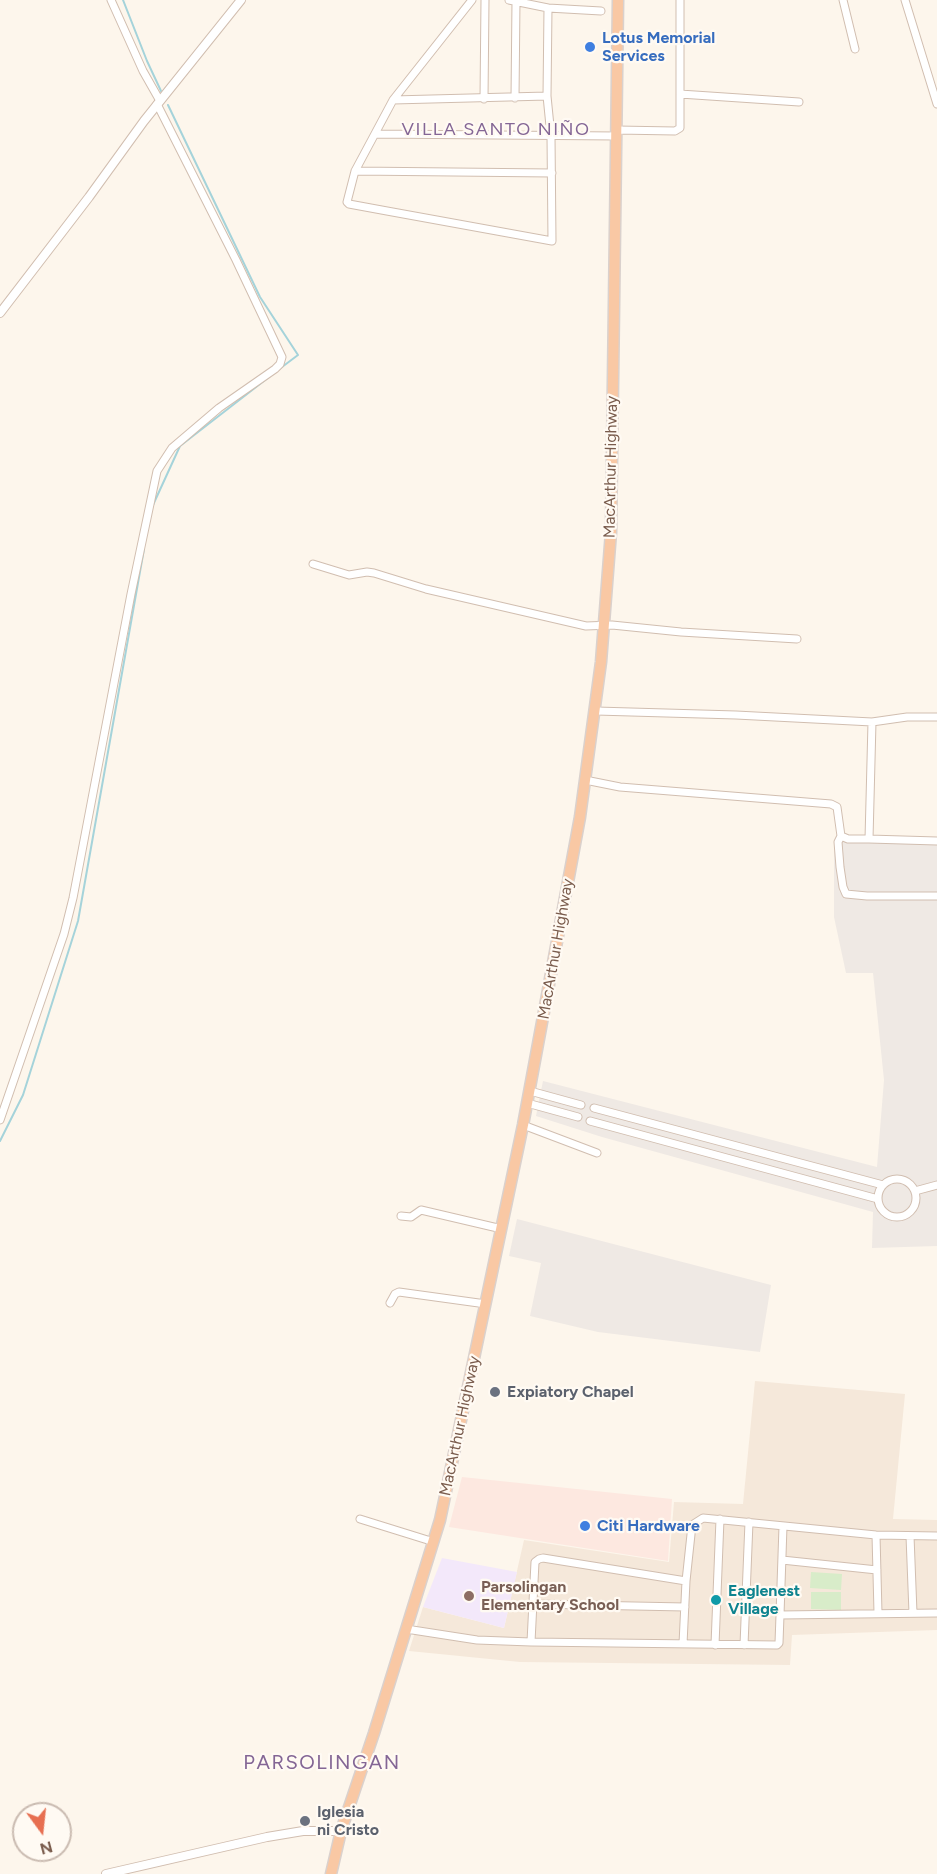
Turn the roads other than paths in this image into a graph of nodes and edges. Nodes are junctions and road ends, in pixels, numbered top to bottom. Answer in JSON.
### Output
{"nodes":[{"id":1,"x":111,"y":0,"type":"edge"},
{"id":2,"x":241,"y":0,"type":"edge"},
{"id":3,"x":472,"y":0,"type":"edge"},
{"id":4,"x":485,"y":0,"type":"edge"},
{"id":5,"x":618,"y":0,"type":"edge"},
{"id":6,"x":680,"y":0,"type":"edge"},
{"id":7,"x":843,"y":0,"type":"edge"},
{"id":8,"x":905,"y":0,"type":"edge"},
{"id":9,"x":512,"y":1,"type":"edge"},
{"id":10,"x":548,"y":8,"type":"junction"},
{"id":11,"x":601,"y":11,"type":"dead end"},
{"id":12,"x":855,"y":49,"type":"dead end"},
{"id":13,"x":680,"y":94,"type":"junction"},
{"id":14,"x":547,"y":96,"type":"junction"},
{"id":15,"x":515,"y":98,"type":"junction"},
{"id":16,"x":484,"y":99,"type":"junction"},
{"id":17,"x":393,"y":100,"type":"junction"},
{"id":18,"x":159,"y":102,"type":"junction"},
{"id":19,"x":799,"y":102,"type":"dead end"},
{"id":20,"x":937,"y":104,"type":"edge"},
{"id":21,"x":617,"y":133,"type":"junction"},
{"id":22,"x":375,"y":134,"type":"junction"},
{"id":23,"x":551,"y":136,"type":"junction"},
{"id":24,"x":355,"y":171,"type":"junction"},
{"id":25,"x":552,"y":173,"type":"junction"},
{"id":26,"x":0,"y":313,"type":"edge"},
{"id":27,"x":313,"y":564,"type":"dead end"},
{"id":28,"x":605,"y":627,"type":"junction"},
{"id":29,"x":797,"y":639,"type":"dead end"},
{"id":30,"x":596,"y":711,"type":"junction"},
{"id":31,"x":937,"y":717,"type":"edge"},
{"id":32,"x":872,"y":722,"type":"junction"},
{"id":33,"x":585,"y":780,"type":"junction"},
{"id":34,"x":841,"y":836,"type":"junction"},
{"id":35,"x":869,"y":839,"type":"junction"},
{"id":36,"x":937,"y":841,"type":"edge"},
{"id":37,"x":937,"y":896,"type":"edge"},
{"id":38,"x":530,"y":1091,"type":"junction"},
{"id":39,"x":527,"y":1103,"type":"junction"},
{"id":40,"x":581,"y":1105,"type":"dead end"},
{"id":41,"x":594,"y":1108,"type":"dead end"},
{"id":42,"x":578,"y":1117,"type":"dead end"},
{"id":43,"x":0,"y":1120,"type":"edge"},
{"id":44,"x":591,"y":1121,"type":"dead end"},
{"id":45,"x":523,"y":1125,"type":"junction"},
{"id":46,"x":668,"y":1128,"type":"junction"},
{"id":47,"x":666,"y":1141,"type":"junction"},
{"id":48,"x":736,"y":1146,"type":"junction"},
{"id":49,"x":597,"y":1153,"type":"dead end"},
{"id":50,"x":732,"y":1159,"type":"junction"},
{"id":51,"x":804,"y":1164,"type":"junction"},
{"id":52,"x":800,"y":1178,"type":"junction"},
{"id":53,"x":883,"y":1185,"type":"junction"},
{"id":54,"x":937,"y":1185,"type":"edge"},
{"id":55,"x":915,"y":1191,"type":"junction"},
{"id":56,"x":878,"y":1199,"type":"junction"},
{"id":57,"x":401,"y":1216,"type":"dead end"},
{"id":58,"x":502,"y":1229,"type":"junction"},
{"id":59,"x":390,"y":1303,"type":"dead end"},
{"id":60,"x":486,"y":1304,"type":"junction"},
{"id":61,"x":360,"y":1518,"type":"dead end"},
{"id":62,"x":720,"y":1519,"type":"junction"},
{"id":63,"x":749,"y":1522,"type":"junction"},
{"id":64,"x":783,"y":1526,"type":"junction"},
{"id":65,"x":876,"y":1535,"type":"junction"},
{"id":66,"x":910,"y":1536,"type":"junction"},
{"id":67,"x":937,"y":1536,"type":"edge"},
{"id":68,"x":434,"y":1542,"type":"junction"},
{"id":69,"x":782,"y":1560,"type":"junction"},
{"id":70,"x":877,"y":1570,"type":"junction"},
{"id":71,"x":686,"y":1581,"type":"junction"},
{"id":72,"x":533,"y":1604,"type":"junction"},
{"id":73,"x":685,"y":1607,"type":"junction"},
{"id":74,"x":878,"y":1613,"type":"junction"},
{"id":75,"x":913,"y":1613,"type":"junction"},
{"id":76,"x":937,"y":1613,"type":"edge"},
{"id":77,"x":780,"y":1615,"type":"junction"},
{"id":78,"x":406,"y":1629,"type":"junction"},
{"id":79,"x":531,"y":1642,"type":"junction"},
{"id":80,"x":683,"y":1644,"type":"junction"},
{"id":81,"x":715,"y":1645,"type":"junction"},
{"id":82,"x":744,"y":1645,"type":"junction"},
{"id":83,"x":341,"y":1831,"type":"junction"},
{"id":84,"x":106,"y":1874,"type":"edge"},
{"id":85,"x":331,"y":1874,"type":"edge"}],
"edges":[{"from":1,"to":18,"type":"street"},
{"from":2,"to":18,"type":"street"},
{"from":3,"to":17,"type":"street"},
{"from":4,"to":16,"type":"street"},
{"from":5,"to":21,"type":"highway","name":"MacArthur Highway"},
{"from":6,"to":13,"type":"street"},
{"from":7,"to":12,"type":"street"},
{"from":8,"to":20,"type":"street"},
{"from":9,"to":10,"type":"street"},
{"from":9,"to":15,"type":"street"},
{"from":10,"to":11,"type":"street"},
{"from":10,"to":14,"type":"street"},
{"from":13,"to":19,"type":"street"},
{"from":13,"to":21,"type":"street"},
{"from":14,"to":15,"type":"street"},
{"from":14,"to":23,"type":"street"},
{"from":15,"to":16,"type":"street"},
{"from":16,"to":17,"type":"street"},
{"from":17,"to":22,"type":"street"},
{"from":18,"to":26,"type":"street"},
{"from":18,"to":43,"type":"street"},
{"from":21,"to":23,"type":"street"},
{"from":21,"to":28,"type":"highway","name":"MacArthur Highway"},
{"from":22,"to":23,"type":"street"},
{"from":22,"to":24,"type":"street"},
{"from":23,"to":25,"type":"street"},
{"from":24,"to":25,"type":"street"},
{"from":24,"to":25,"type":"street"},
{"from":27,"to":28,"type":"street"},
{"from":28,"to":29,"type":"street"},
{"from":28,"to":30,"type":"highway","name":"MacArthur Highway"},
{"from":30,"to":32,"type":"street"},
{"from":30,"to":33,"type":"highway","name":"MacArthur Highway"},
{"from":31,"to":32,"type":"street"},
{"from":32,"to":35,"type":"street"},
{"from":33,"to":34,"type":"street"},
{"from":33,"to":38,"type":"highway","name":"MacArthur Highway"},
{"from":34,"to":35,"type":"street"},
{"from":34,"to":37,"type":"street"},
{"from":35,"to":36,"type":"street"},
{"from":38,"to":39,"type":"highway","name":"MacArthur Highway"},
{"from":38,"to":40,"type":"street"},
{"from":39,"to":42,"type":"street"},
{"from":39,"to":45,"type":"highway","name":"MacArthur Highway"},
{"from":41,"to":46,"type":"street"},
{"from":44,"to":47,"type":"street"},
{"from":45,"to":49,"type":"street"},
{"from":45,"to":58,"type":"highway","name":"MacArthur Highway"},
{"from":46,"to":47,"type":"street"},
{"from":46,"to":48,"type":"street"},
{"from":47,"to":50,"type":"street"},
{"from":48,"to":50,"type":"street"},
{"from":48,"to":51,"type":"street"},
{"from":50,"to":52,"type":"street"},
{"from":51,"to":52,"type":"street"},
{"from":51,"to":53,"type":"street"},
{"from":52,"to":56,"type":"street"},
{"from":53,"to":55,"type":"street"},
{"from":53,"to":56,"type":"street"},
{"from":54,"to":55,"type":"street"},
{"from":55,"to":56,"type":"street"},
{"from":57,"to":58,"type":"street"},
{"from":58,"to":60,"type":"highway","name":"MacArthur Highway"},
{"from":59,"to":60,"type":"street"},
{"from":60,"to":68,"type":"highway","name":"MacArthur Highway"},
{"from":61,"to":68,"type":"street"},
{"from":62,"to":63,"type":"street"},
{"from":62,"to":71,"type":"street"},
{"from":62,"to":81,"type":"street"},
{"from":63,"to":64,"type":"street"},
{"from":63,"to":82,"type":"street"},
{"from":64,"to":65,"type":"street"},
{"from":64,"to":69,"type":"street"},
{"from":65,"to":66,"type":"street"},
{"from":65,"to":70,"type":"street"},
{"from":66,"to":67,"type":"street"},
{"from":66,"to":75,"type":"street"},
{"from":68,"to":78,"type":"highway","name":"MacArthur Highway"},
{"from":69,"to":70,"type":"street"},
{"from":69,"to":77,"type":"street"},
{"from":70,"to":74,"type":"street"},
{"from":71,"to":72,"type":"street"},
{"from":71,"to":73,"type":"street"},
{"from":72,"to":73,"type":"street"},
{"from":72,"to":79,"type":"street"},
{"from":73,"to":80,"type":"street"},
{"from":74,"to":75,"type":"street"},
{"from":74,"to":77,"type":"street"},
{"from":75,"to":76,"type":"street"},
{"from":77,"to":82,"type":"street"},
{"from":78,"to":79,"type":"street"},
{"from":78,"to":83,"type":"highway","name":"MacArthur Highway"},
{"from":79,"to":80,"type":"street"},
{"from":80,"to":81,"type":"street"},
{"from":81,"to":82,"type":"street"},
{"from":83,"to":84,"type":"street"},
{"from":83,"to":85,"type":"highway","name":"MacArthur Highway"}]}
